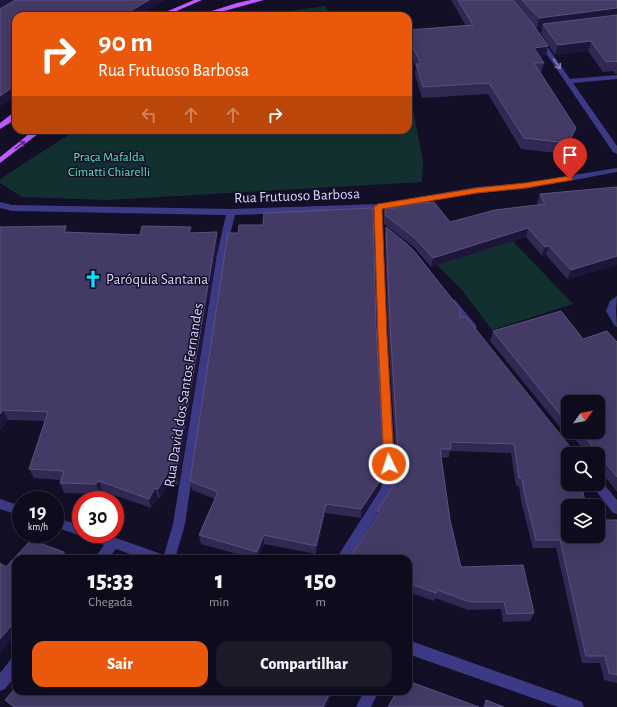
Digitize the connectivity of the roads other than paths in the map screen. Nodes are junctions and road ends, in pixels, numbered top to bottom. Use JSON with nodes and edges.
{"nodes":[{"id":1,"x":200,"y":0,"type":"edge"},
{"id":2,"x":260,"y":0,"type":"edge"},
{"id":3,"x":169,"y":12,"type":"edge"},
{"id":4,"x":213,"y":12,"type":"edge"},
{"id":5,"x":534,"y":32,"type":"edge"},
{"id":6,"x":617,"y":77,"type":"edge"},
{"id":7,"x":568,"y":81,"type":"junction"},
{"id":8,"x":12,"y":118,"type":"edge"},
{"id":9,"x":0,"y":127,"type":"edge"},
{"id":10,"x":35,"y":134,"type":"edge"},
{"id":11,"x":617,"y":152,"type":"edge"},
{"id":12,"x":0,"y":161,"type":"edge"},
{"id":13,"x":617,"y":170,"type":"edge"},
{"id":14,"x":0,"y":205,"type":"edge"},
{"id":15,"x":378,"y":207,"type":"junction"},
{"id":16,"x":231,"y":212,"type":"junction"},
{"id":17,"x":380,"y":227,"type":"junction"},
{"id":18,"x":392,"y":236,"type":"edge"},
{"id":19,"x":447,"y":296,"type":"edge"},
{"id":20,"x":617,"y":299,"type":"edge"},
{"id":21,"x":617,"y":323,"type":"edge"},
{"id":22,"x":476,"y":332,"type":"edge"},
{"id":23,"x":603,"y":491,"type":"edge"},
{"id":24,"x":0,"y":504,"type":"edge"},
{"id":25,"x":12,"y":508,"type":"edge"},
{"id":26,"x":617,"y":509,"type":"edge"},
{"id":27,"x":113,"y":543,"type":"edge"},
{"id":28,"x":117,"y":543,"type":"edge"},
{"id":29,"x":103,"y":555,"type":"edge"},
{"id":30,"x":149,"y":555,"type":"edge"},
{"id":31,"x":170,"y":555,"type":"edge"},
{"id":32,"x":345,"y":555,"type":"edge"},
{"id":33,"x":412,"y":648,"type":"edge"},
{"id":34,"x":12,"y":669,"type":"edge"},
{"id":35,"x":0,"y":684,"type":"edge"},
{"id":36,"x":370,"y":695,"type":"edge"},
{"id":37,"x":363,"y":707,"type":"edge"},
{"id":38,"x":576,"y":707,"type":"edge"}],
"edges":[{"from":1,"to":3,"type":"main road"},
{"from":2,"to":4,"type":"main road"},
{"from":5,"to":7,"type":"street","one_way":true},
{"from":6,"to":7,"type":"street"},
{"from":7,"to":11,"type":"street"},
{"from":8,"to":9,"type":"main road"},
{"from":12,"to":10,"type":"main road","one_way":true},
{"from":13,"to":15,"type":"street","name":"Rua Frutuoso Barbosa"},
{"from":14,"to":16,"type":"street","name":"Rua Frutuoso Barbosa"},
{"from":15,"to":16,"type":"street","name":"Rua Frutuoso Barbosa"},
{"from":15,"to":17,"type":"street"},
{"from":16,"to":31,"type":"street","name":"Rua David dos Santos Fernandes"},
{"from":17,"to":18,"type":"street"},
{"from":17,"to":32,"type":"street"},
{"from":19,"to":22,"type":"street"},
{"from":20,"to":21,"type":"street"},
{"from":23,"to":26,"type":"street"},
{"from":24,"to":25,"type":"street"},
{"from":27,"to":29,"type":"street"},
{"from":28,"to":30,"type":"street"},
{"from":33,"to":38,"type":"street"},
{"from":34,"to":35,"type":"street"},
{"from":36,"to":37,"type":"street"}]}
